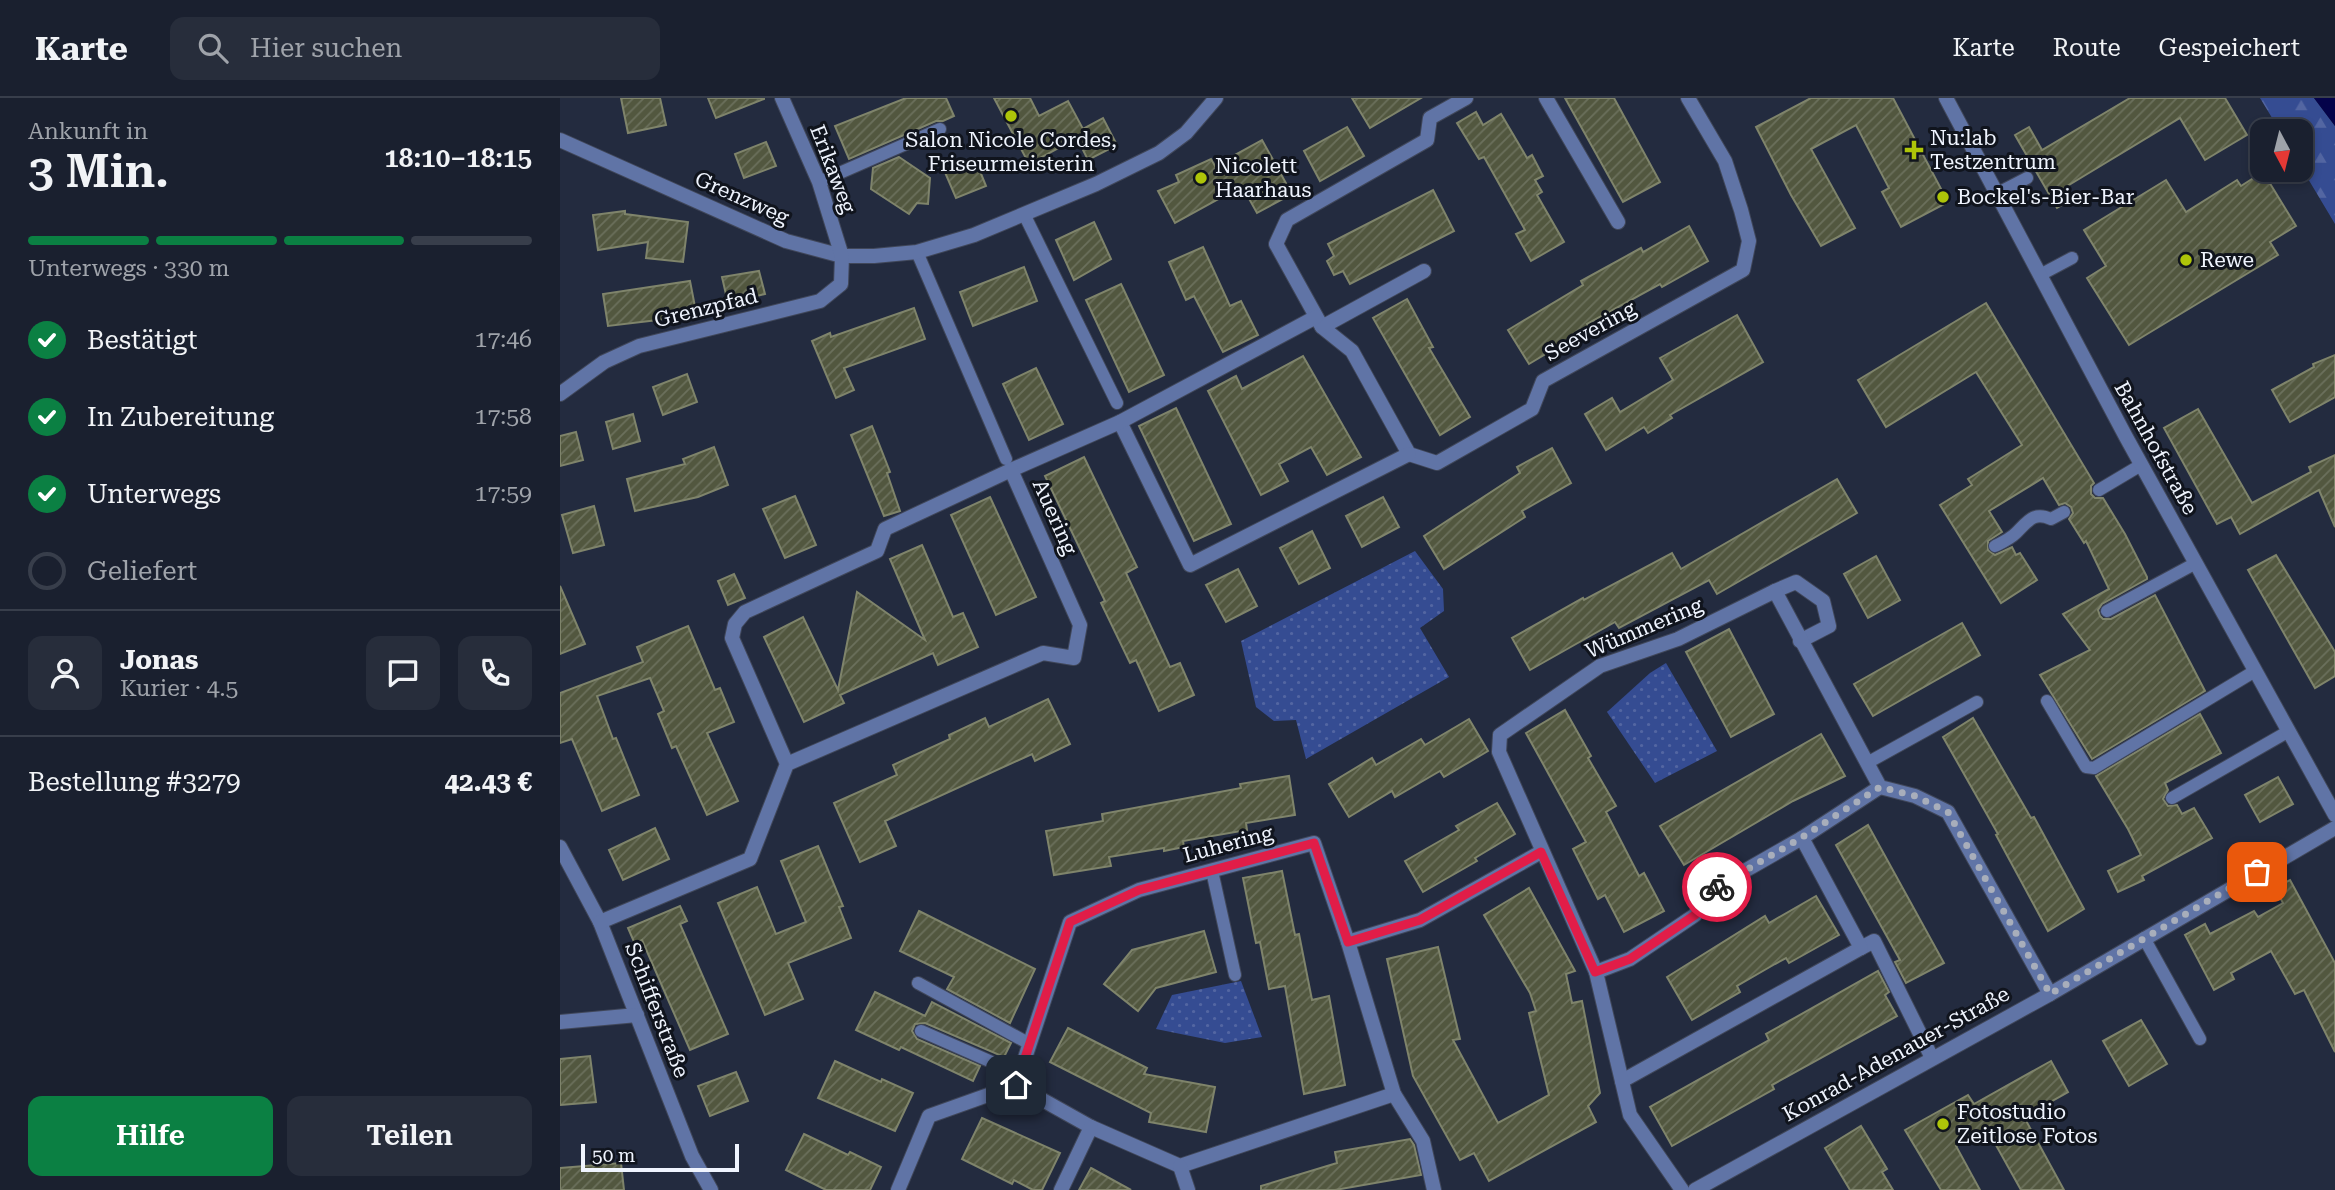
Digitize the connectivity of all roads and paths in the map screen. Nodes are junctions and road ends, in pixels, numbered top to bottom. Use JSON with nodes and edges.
{"nodes":[{"id":1,"x":782,"y":98,"type":"edge"},
{"id":2,"x":1466,"y":98,"type":"edge"},
{"id":3,"x":1546,"y":98,"type":"edge"},
{"id":4,"x":1688,"y":98,"type":"edge"},
{"id":5,"x":1946,"y":98,"type":"edge"},
{"id":6,"x":1208,"y":102,"type":"edge"},
{"id":7,"x":940,"y":129,"type":"dead end"},
{"id":8,"x":560,"y":140,"type":"edge"},
{"id":9,"x":2027,"y":178,"type":"dead end"},
{"id":10,"x":819,"y":182,"type":"junction"},
{"id":11,"x":1998,"y":193,"type":"junction"},
{"id":12,"x":1024,"y":214,"type":"junction"},
{"id":13,"x":1618,"y":222,"type":"dead end"},
{"id":14,"x":916,"y":252,"type":"junction"},
{"id":15,"x":842,"y":256,"type":"junction"},
{"id":16,"x":2072,"y":258,"type":"dead end"},
{"id":17,"x":1424,"y":271,"type":"dead end"},
{"id":18,"x":2040,"y":275,"type":"junction"},
{"id":19,"x":1319,"y":322,"type":"junction"},
{"id":20,"x":560,"y":394,"type":"edge"},
{"id":21,"x":1117,"y":403,"type":"dead end"},
{"id":22,"x":1120,"y":422,"type":"junction"},
{"id":23,"x":1409,"y":454,"type":"junction"},
{"id":24,"x":1009,"y":465,"type":"junction"},
{"id":25,"x":2141,"y":465,"type":"junction"},
{"id":26,"x":2099,"y":490,"type":"dead end"},
{"id":27,"x":2064,"y":512,"type":"dead end"},
{"id":28,"x":1995,"y":546,"type":"dead end"},
{"id":29,"x":2196,"y":563,"type":"junction"},
{"id":30,"x":1775,"y":591,"type":"junction"},
{"id":31,"x":2106,"y":611,"type":"dead end"},
{"id":32,"x":1800,"y":641,"type":"junction"},
{"id":33,"x":2255,"y":671,"type":"junction"},
{"id":34,"x":2047,"y":701,"type":"dead end"},
{"id":35,"x":1977,"y":702,"type":"dead end"},
{"id":36,"x":2289,"y":731,"type":"junction"},
{"id":37,"x":1867,"y":763,"type":"junction"},
{"id":38,"x":787,"y":764,"type":"junction"},
{"id":39,"x":1880,"y":787,"type":"junction"},
{"id":40,"x":2172,"y":798,"type":"dead end"},
{"id":41,"x":2335,"y":815,"type":"edge"},
{"id":42,"x":2335,"y":828,"type":"edge"},
{"id":43,"x":1801,"y":838,"type":"junction"},
{"id":44,"x":560,"y":847,"type":"edge"},
{"id":45,"x":1541,"y":852,"type":"junction"},
{"id":46,"x":1212,"y":871,"type":"junction"},
{"id":47,"x":600,"y":922,"type":"junction"},
{"id":48,"x":2144,"y":938,"type":"junction"},
{"id":49,"x":1348,"y":942,"type":"junction"},
{"id":50,"x":1861,"y":948,"type":"junction"},
{"id":51,"x":1595,"y":972,"type":"junction"},
{"id":52,"x":1235,"y":975,"type":"dead end"},
{"id":53,"x":918,"y":983,"type":"dead end"},
{"id":54,"x":2050,"y":994,"type":"junction"},
{"id":55,"x":637,"y":1015,"type":"junction"},
{"id":56,"x":560,"y":1022,"type":"edge"},
{"id":57,"x":921,"y":1031,"type":"dead end"},
{"id":58,"x":2200,"y":1039,"type":"dead end"},
{"id":59,"x":1028,"y":1043,"type":"junction"},
{"id":60,"x":1932,"y":1058,"type":"junction"},
{"id":61,"x":1017,"y":1080,"type":"junction"},
{"id":62,"x":1622,"y":1081,"type":"junction"},
{"id":63,"x":1394,"y":1094,"type":"junction"},
{"id":64,"x":1091,"y":1126,"type":"junction"},
{"id":65,"x":1180,"y":1166,"type":"junction"},
{"id":66,"x":711,"y":1190,"type":"edge"},
{"id":67,"x":898,"y":1190,"type":"edge"},
{"id":68,"x":1061,"y":1190,"type":"edge"},
{"id":69,"x":1188,"y":1190,"type":"edge"},
{"id":70,"x":1434,"y":1190,"type":"edge"},
{"id":71,"x":1682,"y":1190,"type":"edge"},
{"id":72,"x":1695,"y":1190,"type":"edge"}],
"edges":[{"from":1,"to":10,"type":"street","name":"Erikaweg"},
{"from":2,"to":19,"type":"street"},
{"from":3,"to":13,"type":"street"},
{"from":4,"to":23,"type":"street","name":"Seevering"},
{"from":5,"to":11,"type":"street","name":"Bahnhofstraße"},
{"from":6,"to":12,"type":"street","name":"Grenzweg"},
{"from":7,"to":10,"type":"lane"},
{"from":8,"to":15,"type":"street","name":"Grenzweg"},
{"from":9,"to":11,"type":"lane"},
{"from":10,"to":15,"type":"street","name":"Erikaweg"},
{"from":11,"to":18,"type":"street","name":"Bahnhofstraße"},
{"from":12,"to":14,"type":"street","name":"Grenzweg"},
{"from":12,"to":21,"type":"lane"},
{"from":14,"to":15,"type":"street","name":"Grenzweg"},
{"from":14,"to":24,"type":"lane"},
{"from":15,"to":20,"type":"street","name":"Grenzpfad"},
{"from":16,"to":18,"type":"lane"},
{"from":17,"to":19,"type":"street"},
{"from":18,"to":25,"type":"street","name":"Bahnhofstraße"},
{"from":19,"to":22,"type":"street"},
{"from":19,"to":23,"type":"street"},
{"from":22,"to":23,"type":"street"},
{"from":22,"to":24,"type":"street"},
{"from":24,"to":38,"type":"street","name":"Auering"},
{"from":24,"to":38,"type":"street","name":"Auering"},
{"from":25,"to":26,"type":"lane"},
{"from":25,"to":29,"type":"street","name":"Bahnhofstraße"},
{"from":27,"to":28,"type":"lane"},
{"from":29,"to":31,"type":"lane"},
{"from":29,"to":33,"type":"street","name":"Bahnhofstraße"},
{"from":30,"to":32,"type":"street"},
{"from":30,"to":32,"type":"street","name":"Wümmering"},
{"from":30,"to":45,"type":"street","name":"Wümmering"},
{"from":32,"to":37,"type":"street"},
{"from":33,"to":34,"type":"lane"},
{"from":33,"to":36,"type":"street","name":"Bahnhofstraße"},
{"from":35,"to":37,"type":"lane"},
{"from":36,"to":40,"type":"lane"},
{"from":36,"to":41,"type":"street","name":"Bahnhofstraße"},
{"from":37,"to":39,"type":"street"},
{"from":38,"to":47,"type":"street"},
{"from":39,"to":43,"type":"street"},
{"from":39,"to":54,"type":"street"},
{"from":42,"to":48,"type":"street","name":"Konrad-Adenauer-Straße"},
{"from":43,"to":50,"type":"street"},
{"from":43,"to":51,"type":"street"},
{"from":44,"to":47,"type":"street","name":"Schifferstraße"},
{"from":45,"to":49,"type":"street"},
{"from":45,"to":51,"type":"street","name":"Wümmering"},
{"from":46,"to":49,"type":"street","name":"Luhering"},
{"from":46,"to":52,"type":"lane"},
{"from":46,"to":59,"type":"street","name":"Luhering"},
{"from":47,"to":55,"type":"street","name":"Schifferstraße"},
{"from":48,"to":54,"type":"street","name":"Konrad-Adenauer-Straße"},
{"from":48,"to":58,"type":"lane"},
{"from":49,"to":63,"type":"street","name":"Luhering"},
{"from":50,"to":60,"type":"street"},
{"from":50,"to":62,"type":"street"},
{"from":51,"to":62,"type":"street","name":"Wümmering"},
{"from":53,"to":59,"type":"lane"},
{"from":54,"to":60,"type":"street","name":"Konrad-Adenauer-Straße"},
{"from":55,"to":56,"type":"street"},
{"from":55,"to":66,"type":"street","name":"Schifferstraße"},
{"from":57,"to":61,"type":"lane"},
{"from":59,"to":61,"type":"street","name":"Luhering"},
{"from":60,"to":72,"type":"street","name":"Konrad-Adenauer-Straße"},
{"from":61,"to":64,"type":"street"},
{"from":61,"to":67,"type":"street"},
{"from":62,"to":71,"type":"street","name":"Wümmering"},
{"from":63,"to":65,"type":"street"},
{"from":63,"to":70,"type":"street","name":"Luhering"},
{"from":64,"to":65,"type":"street"},
{"from":64,"to":68,"type":"street"},
{"from":65,"to":69,"type":"street"}]}
